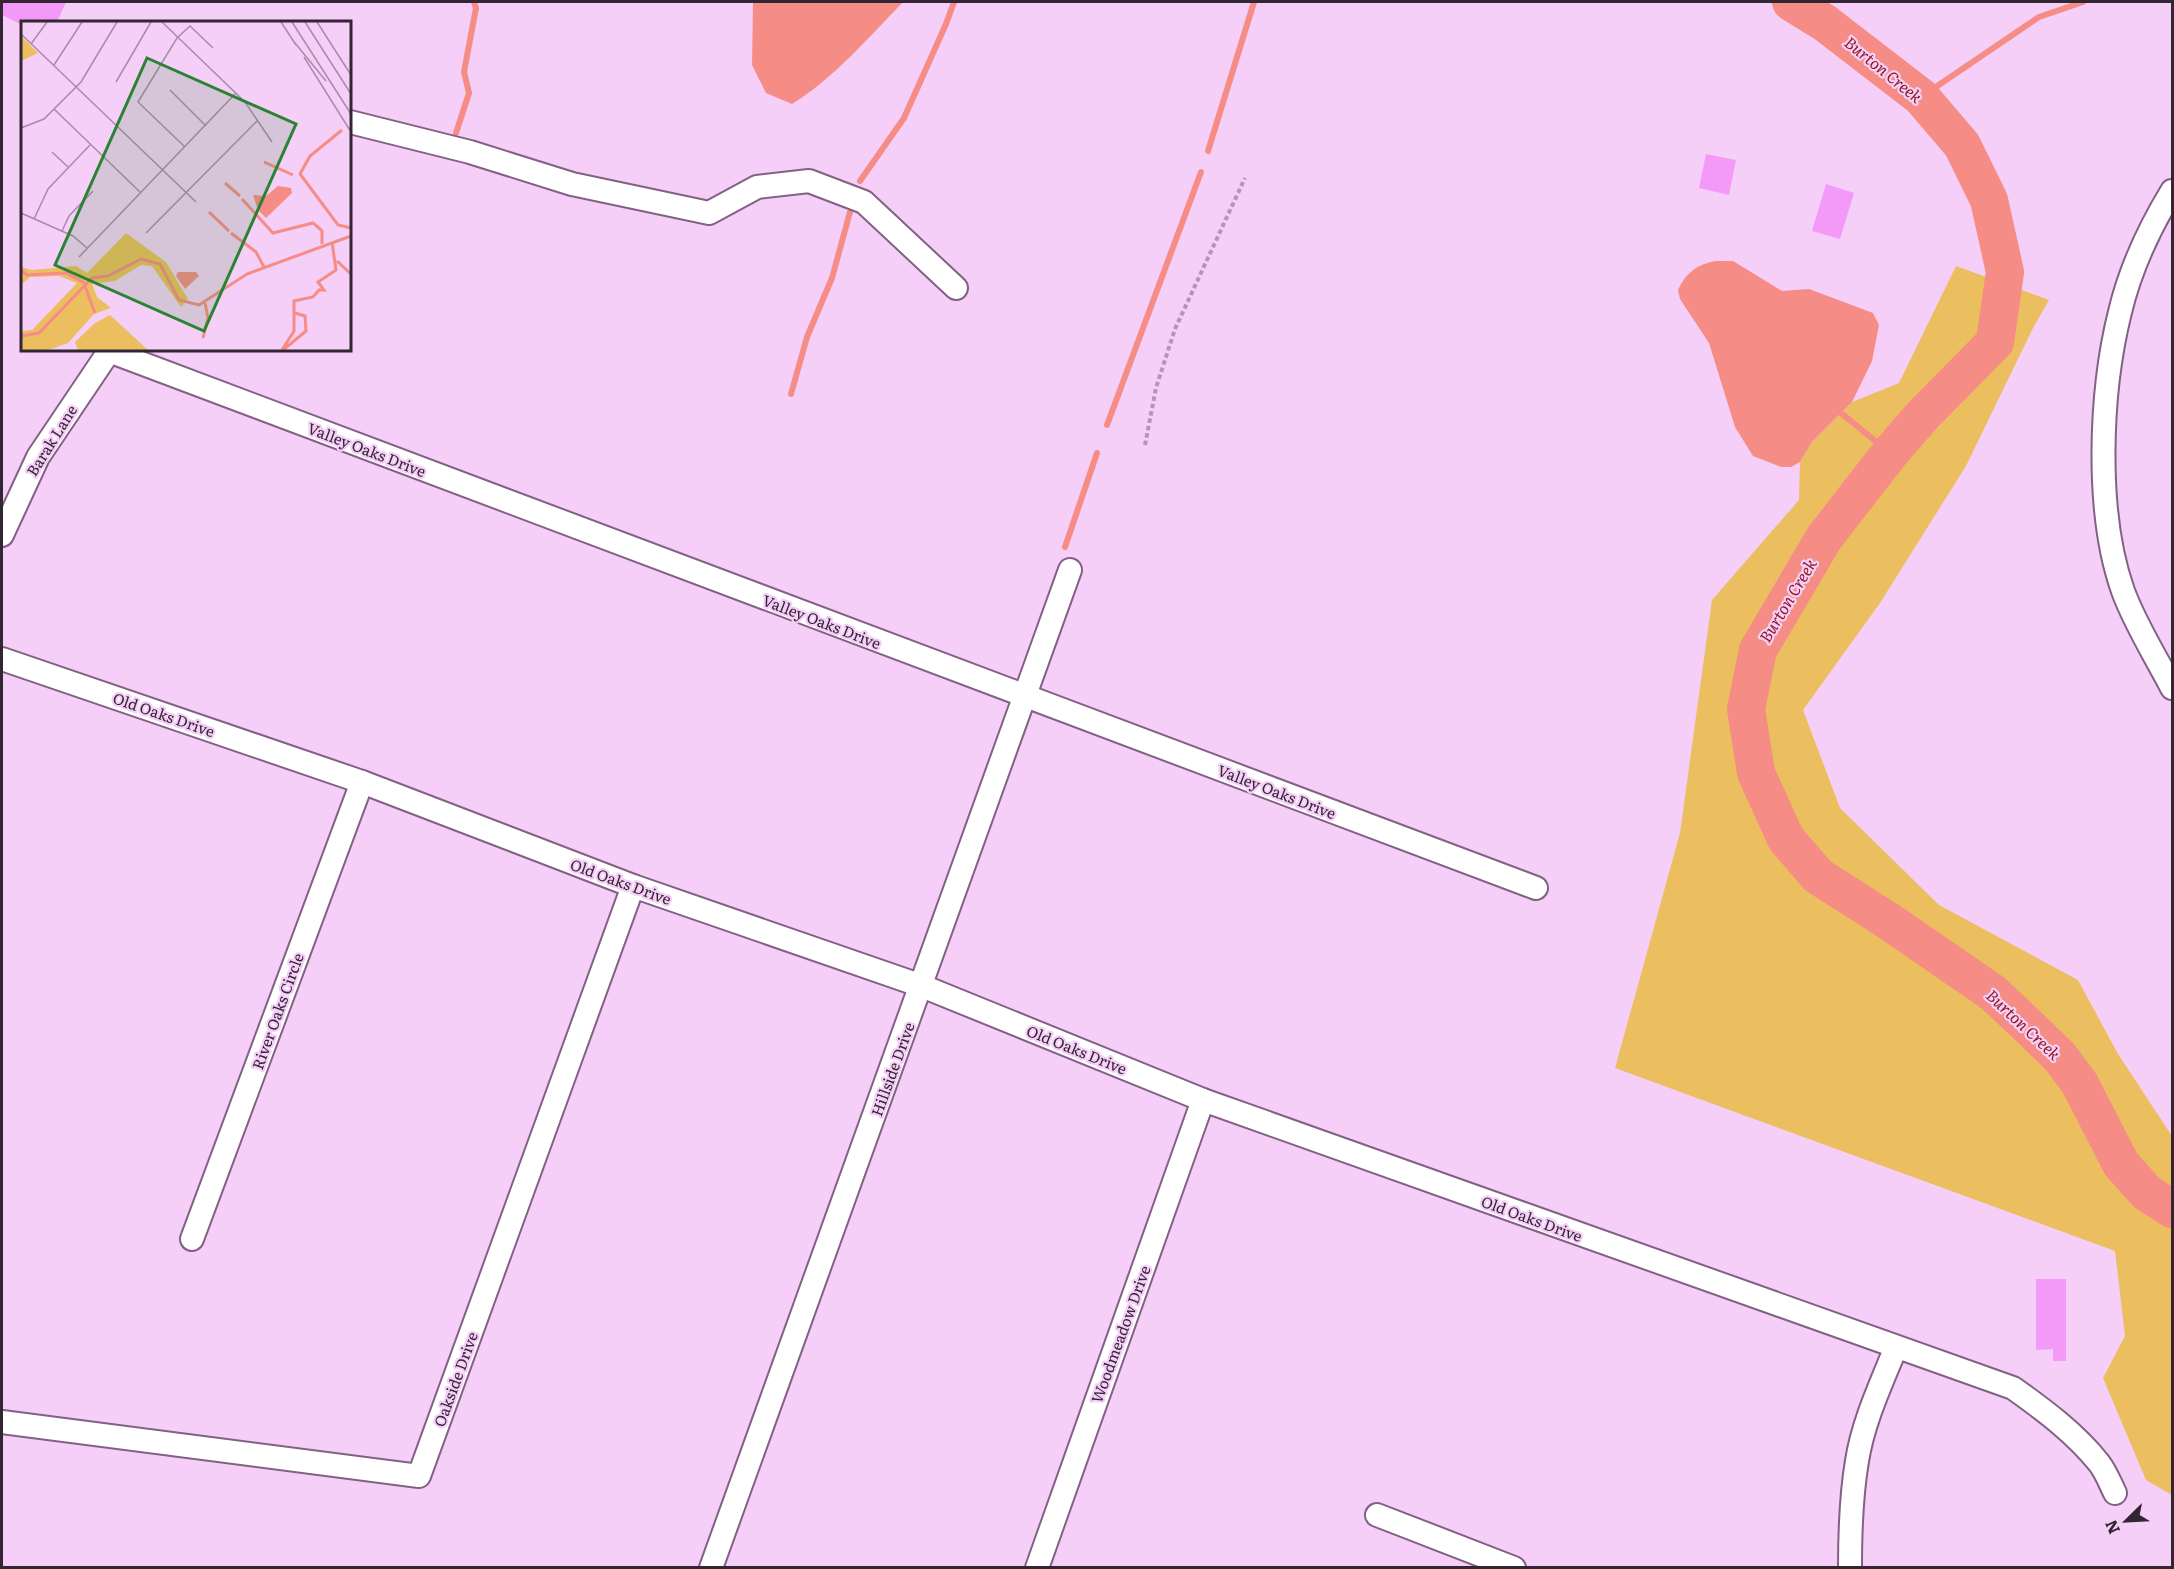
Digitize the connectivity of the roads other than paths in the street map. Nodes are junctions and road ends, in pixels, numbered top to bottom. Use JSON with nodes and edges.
{"nodes":[{"id":1,"x":351,"y":122,"type":"edge"},
{"id":2,"x":2172,"y":191,"type":"edge"},
{"id":3,"x":956,"y":288,"type":"dead end"},
{"id":4,"x":108,"y":351,"type":"edge"},
{"id":5,"x":112,"y":351,"type":"edge"},
{"id":6,"x":2,"y":535,"type":"edge"},
{"id":7,"x":1070,"y":570,"type":"dead end"},
{"id":8,"x":2,"y":659,"type":"edge"},
{"id":9,"x":2172,"y":688,"type":"edge"},
{"id":10,"x":1025,"y":697,"type":"junction"},
{"id":11,"x":362,"y":782,"type":"junction"},
{"id":12,"x":633,"y":886,"type":"junction"},
{"id":13,"x":1536,"y":888,"type":"dead end"},
{"id":14,"x":922,"y":986,"type":"junction"},
{"id":15,"x":1203,"y":1100,"type":"junction"},
{"id":16,"x":192,"y":1239,"type":"dead end"},
{"id":17,"x":1896,"y":1347,"type":"junction"},
{"id":18,"x":2,"y":1422,"type":"edge"},
{"id":19,"x":2115,"y":1493,"type":"dead end"},
{"id":20,"x":1377,"y":1515,"type":"dead end"},
{"id":21,"x":711,"y":1568,"type":"edge"},
{"id":22,"x":1037,"y":1568,"type":"edge"},
{"id":23,"x":1514,"y":1568,"type":"edge"},
{"id":24,"x":1850,"y":1568,"type":"edge"}],
"edges":[{"from":1,"to":3,"type":"street"},
{"from":2,"to":9,"type":"street"},
{"from":4,"to":6,"type":"street","name":"Barak Lane"},
{"from":5,"to":10,"type":"street","name":"Valley Oaks Drive"},
{"from":7,"to":10,"type":"street","name":"Hillside Drive"},
{"from":8,"to":11,"type":"street","name":"Old Oaks Drive"},
{"from":10,"to":13,"type":"street","name":"Valley Oaks Drive"},
{"from":10,"to":14,"type":"street","name":"Hillside Drive"},
{"from":11,"to":12,"type":"street","name":"Old Oaks Drive"},
{"from":11,"to":16,"type":"street","name":"River Oaks Circle"},
{"from":12,"to":14,"type":"street","name":"Old Oaks Drive"},
{"from":12,"to":18,"type":"street","name":"Oakside Drive"},
{"from":14,"to":15,"type":"street","name":"Old Oaks Drive"},
{"from":14,"to":21,"type":"street","name":"Hillside Drive"},
{"from":15,"to":17,"type":"street","name":"Old Oaks Drive"},
{"from":15,"to":22,"type":"street","name":"Woodmeadow Drive"},
{"from":17,"to":19,"type":"street","name":"Old Oaks Drive"},
{"from":17,"to":24,"type":"street"},
{"from":20,"to":23,"type":"street"}]}
